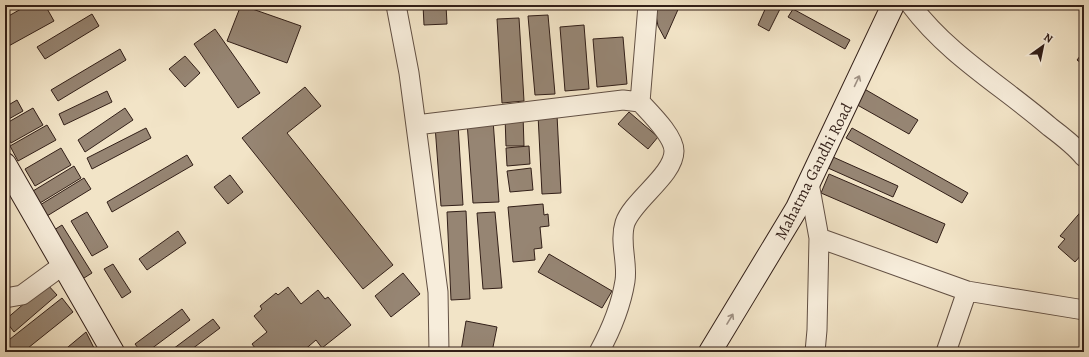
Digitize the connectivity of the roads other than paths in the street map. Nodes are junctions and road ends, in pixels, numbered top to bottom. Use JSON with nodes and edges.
{"nodes":[{"id":1,"x":396,"y":5,"type":"edge"},
{"id":2,"x":648,"y":5,"type":"edge"},
{"id":3,"x":893,"y":5,"type":"edge"},
{"id":4,"x":911,"y":5,"type":"edge"},
{"id":5,"x":640,"y":102,"type":"junction"},
{"id":6,"x":416,"y":125,"type":"junction"},
{"id":7,"x":1084,"y":157,"type":"edge"},
{"id":8,"x":5,"y":164,"type":"edge"},
{"id":9,"x":809,"y":183,"type":"junction"},
{"id":10,"x":819,"y":238,"type":"junction"},
{"id":11,"x":63,"y":265,"type":"junction"},
{"id":12,"x":967,"y":291,"type":"junction"},
{"id":13,"x":5,"y":298,"type":"edge"},
{"id":14,"x":1084,"y":310,"type":"edge"},
{"id":15,"x":113,"y":352,"type":"edge"},
{"id":16,"x":439,"y":352,"type":"edge"},
{"id":17,"x":599,"y":352,"type":"edge"},
{"id":18,"x":710,"y":352,"type":"edge"},
{"id":19,"x":815,"y":352,"type":"edge"},
{"id":20,"x":946,"y":352,"type":"edge"}],
"edges":[{"from":1,"to":6,"type":"street"},
{"from":2,"to":5,"type":"street"},
{"from":9,"to":3,"type":"street","name":"Mahatma Gandhi Road","one_way":true},
{"from":4,"to":7,"type":"street"},
{"from":5,"to":6,"type":"street"},
{"from":5,"to":17,"type":"street"},
{"from":6,"to":16,"type":"street"},
{"from":8,"to":11,"type":"street"},
{"from":9,"to":10,"type":"street"},
{"from":18,"to":9,"type":"street","name":"Mahatma Gandhi Road","one_way":true},
{"from":10,"to":12,"type":"street"},
{"from":10,"to":19,"type":"street"},
{"from":11,"to":13,"type":"street"},
{"from":11,"to":15,"type":"street"},
{"from":12,"to":14,"type":"street"},
{"from":12,"to":20,"type":"street"}]}
